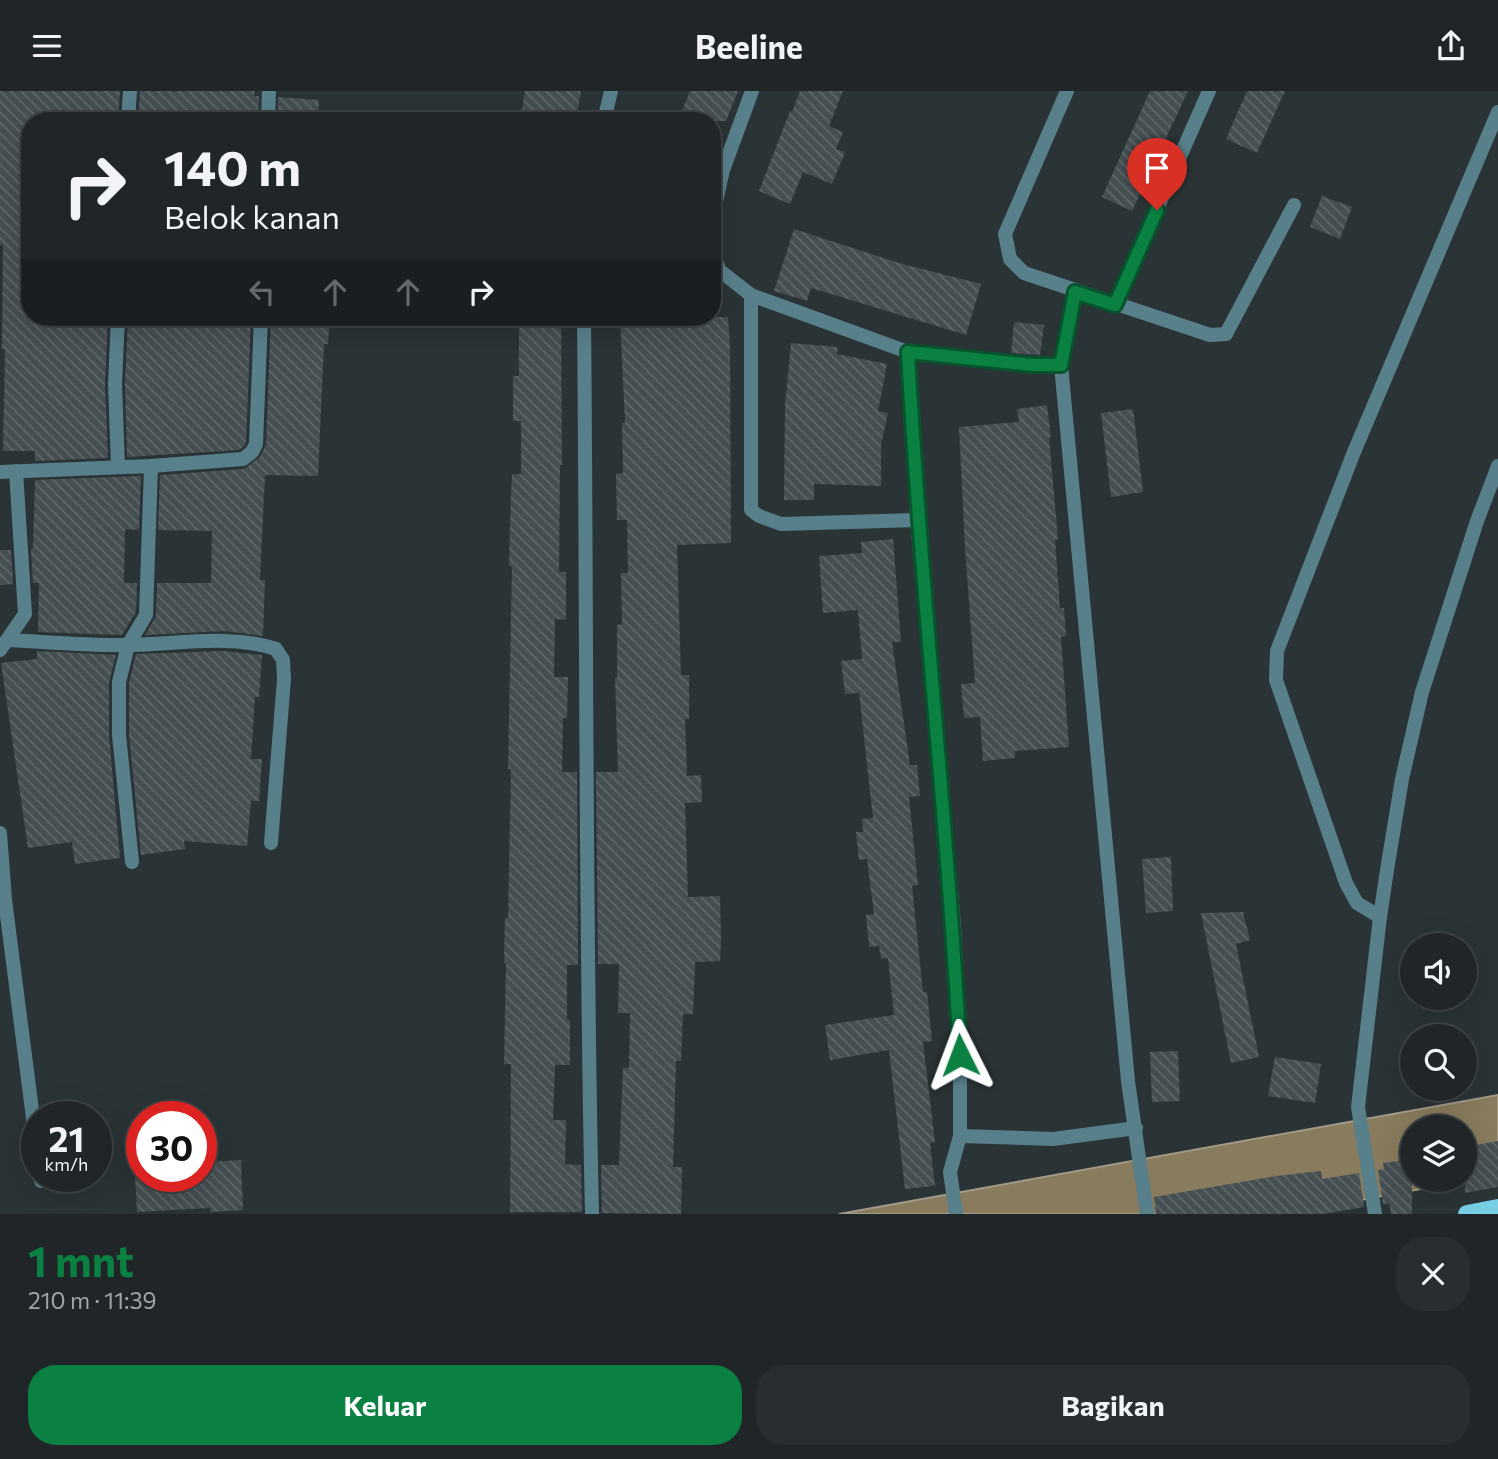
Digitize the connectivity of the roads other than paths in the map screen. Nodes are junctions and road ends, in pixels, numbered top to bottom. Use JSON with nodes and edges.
{"nodes":[{"id":1,"x":130,"y":91,"type":"edge"},
{"id":2,"x":269,"y":91,"type":"edge"},
{"id":3,"x":611,"y":91,"type":"edge"},
{"id":4,"x":752,"y":91,"type":"edge"},
{"id":5,"x":1067,"y":91,"type":"edge"},
{"id":6,"x":1209,"y":91,"type":"edge"},
{"id":7,"x":129,"y":112,"type":"edge"},
{"id":8,"x":268,"y":112,"type":"edge"},
{"id":9,"x":606,"y":112,"type":"edge"},
{"id":10,"x":1498,"y":112,"type":"edge"},
{"id":11,"x":721,"y":179,"type":"edge"},
{"id":12,"x":1294,"y":205,"type":"dead end"},
{"id":13,"x":721,"y":272,"type":"edge"},
{"id":14,"x":1075,"y":292,"type":"junction"},
{"id":15,"x":751,"y":295,"type":"junction"},
{"id":16,"x":1115,"y":305,"type":"junction"},
{"id":17,"x":118,"y":326,"type":"edge"},
{"id":18,"x":261,"y":326,"type":"edge"},
{"id":19,"x":584,"y":326,"type":"edge"},
{"id":20,"x":908,"y":352,"type":"junction"},
{"id":21,"x":1061,"y":365,"type":"junction"},
{"id":22,"x":150,"y":466,"type":"junction"},
{"id":23,"x":1498,"y":466,"type":"edge"},
{"id":24,"x":118,"y":467,"type":"junction"},
{"id":25,"x":16,"y":471,"type":"junction"},
{"id":26,"x":0,"y":472,"type":"edge"},
{"id":27,"x":917,"y":520,"type":"junction"},
{"id":28,"x":4,"y":645,"type":"edge"},
{"id":29,"x":128,"y":645,"type":"junction"},
{"id":30,"x":0,"y":833,"type":"edge"},
{"id":31,"x":271,"y":843,"type":"dead end"},
{"id":32,"x":132,"y":862,"type":"dead end"},
{"id":33,"x":1380,"y":917,"type":"junction"},
{"id":34,"x":31,"y":1101,"type":"edge"},
{"id":35,"x":960,"y":1136,"type":"junction"},
{"id":36,"x":1137,"y":1136,"type":"junction"},
{"id":37,"x":1492,"y":1211,"type":"edge"},
{"id":38,"x":1375,"y":1212,"type":"edge"},
{"id":39,"x":592,"y":1214,"type":"edge"},
{"id":40,"x":956,"y":1214,"type":"edge"},
{"id":41,"x":1147,"y":1214,"type":"edge"},
{"id":42,"x":1466,"y":1214,"type":"edge"}],
"edges":[{"from":1,"to":7,"type":"street"},
{"from":2,"to":8,"type":"street"},
{"from":3,"to":9,"type":"street"},
{"from":4,"to":11,"type":"street"},
{"from":5,"to":14,"type":"street"},
{"from":6,"to":16,"type":"street"},
{"from":10,"to":33,"type":"street"},
{"from":12,"to":16,"type":"street"},
{"from":13,"to":15,"type":"street"},
{"from":14,"to":16,"type":"street"},
{"from":14,"to":21,"type":"street"},
{"from":15,"to":20,"type":"street"},
{"from":15,"to":27,"type":"street"},
{"from":17,"to":24,"type":"street"},
{"from":18,"to":22,"type":"street"},
{"from":19,"to":39,"type":"street"},
{"from":20,"to":21,"type":"street"},
{"from":20,"to":27,"type":"street"},
{"from":21,"to":36,"type":"street"},
{"from":22,"to":24,"type":"street"},
{"from":22,"to":29,"type":"street"},
{"from":23,"to":33,"type":"street"},
{"from":24,"to":25,"type":"street"},
{"from":25,"to":26,"type":"street"},
{"from":25,"to":28,"type":"street"},
{"from":27,"to":35,"type":"street"},
{"from":28,"to":29,"type":"street"},
{"from":29,"to":31,"type":"street"},
{"from":29,"to":32,"type":"street"},
{"from":30,"to":34,"type":"street"},
{"from":33,"to":38,"type":"street"},
{"from":35,"to":36,"type":"street"},
{"from":35,"to":40,"type":"street"},
{"from":36,"to":41,"type":"street"},
{"from":37,"to":42,"type":"main road"}]}
